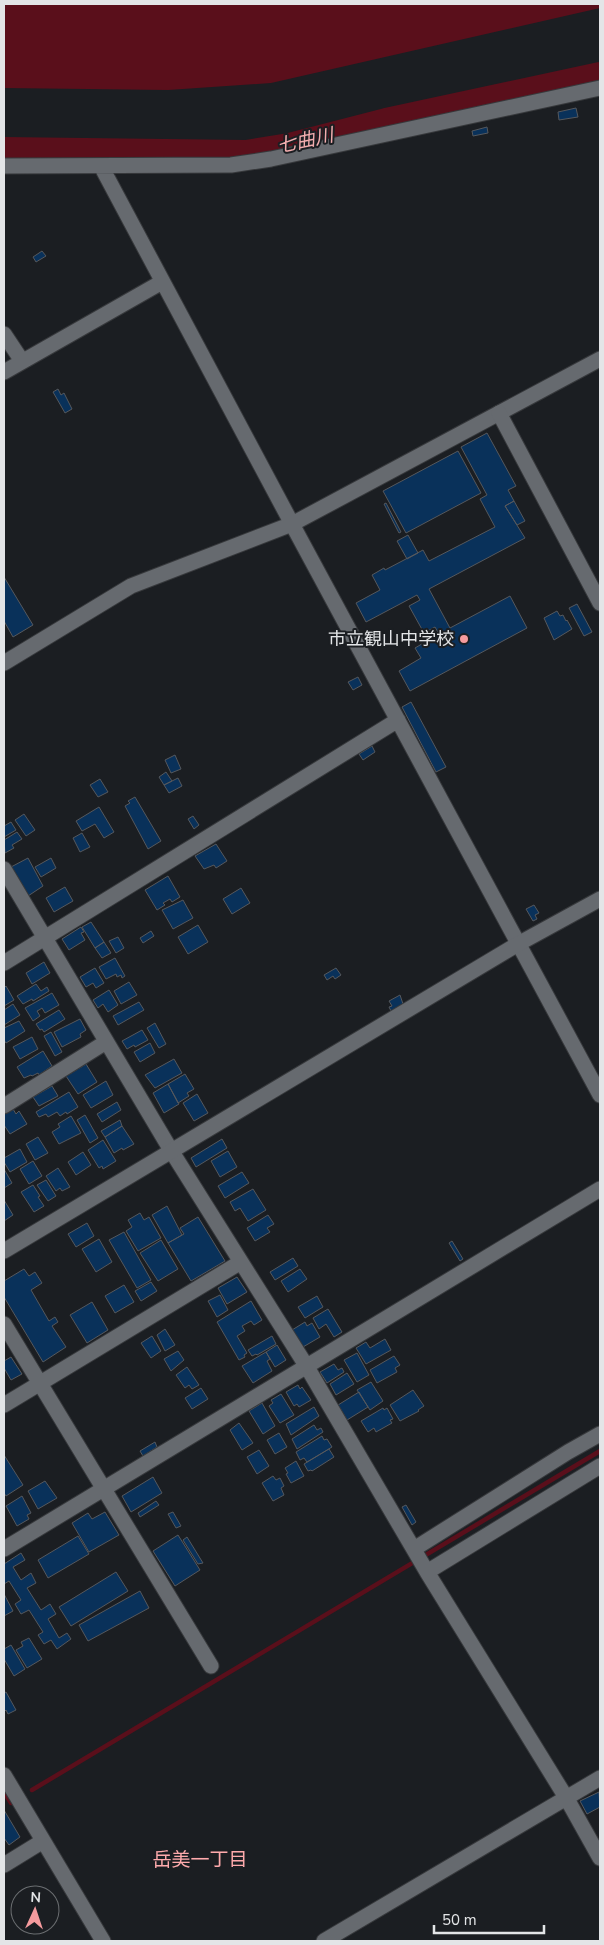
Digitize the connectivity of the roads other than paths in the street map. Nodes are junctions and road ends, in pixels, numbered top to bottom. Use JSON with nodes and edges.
{"nodes":[{"id":1,"x":599,"y":92,"type":"edge"},
{"id":2,"x":4,"y":166,"type":"edge"},
{"id":3,"x":102,"y":166,"type":"junction"},
{"id":4,"x":162,"y":282,"type":"junction"},
{"id":5,"x":4,"y":334,"type":"edge"},
{"id":6,"x":600,"y":359,"type":"edge"},
{"id":7,"x":22,"y":361,"type":"junction"},
{"id":8,"x":4,"y":372,"type":"edge"},
{"id":9,"x":499,"y":413,"type":"junction"},
{"id":10,"x":292,"y":524,"type":"junction"},
{"id":11,"x":600,"y":603,"type":"edge"},
{"id":12,"x":4,"y":663,"type":"edge"},
{"id":13,"x":398,"y":720,"type":"junction"},
{"id":14,"x":4,"y":869,"type":"edge"},
{"id":15,"x":600,"y":899,"type":"edge"},
{"id":16,"x":45,"y":938,"type":"junction"},
{"id":17,"x":518,"y":944,"type":"junction"},
{"id":18,"x":4,"y":963,"type":"edge"},
{"id":19,"x":106,"y":1042,"type":"junction"},
{"id":20,"x":600,"y":1095,"type":"edge"},
{"id":21,"x":4,"y":1106,"type":"edge"},
{"id":22,"x":172,"y":1152,"type":"junction"},
{"id":23,"x":600,"y":1189,"type":"edge"},
{"id":24,"x":4,"y":1251,"type":"edge"},
{"id":25,"x":241,"y":1262,"type":"junction"},
{"id":26,"x":4,"y":1324,"type":"edge"},
{"id":27,"x":307,"y":1367,"type":"junction"},
{"id":28,"x":41,"y":1383,"type":"junction"},
{"id":29,"x":4,"y":1405,"type":"edge"},
{"id":30,"x":600,"y":1434,"type":"edge"},
{"id":31,"x":600,"y":1466,"type":"edge"},
{"id":32,"x":104,"y":1488,"type":"junction"},
{"id":33,"x":4,"y":1549,"type":"edge"},
{"id":34,"x":414,"y":1549,"type":"junction"},
{"id":35,"x":427,"y":1572,"type":"junction"},
{"id":36,"x":211,"y":1666,"type":"dead end"},
{"id":37,"x":4,"y":1775,"type":"edge"},
{"id":38,"x":600,"y":1778,"type":"edge"},
{"id":39,"x":566,"y":1798,"type":"junction"},
{"id":40,"x":44,"y":1842,"type":"junction"},
{"id":41,"x":600,"y":1858,"type":"edge"},
{"id":42,"x":4,"y":1866,"type":"edge"},
{"id":43,"x":98,"y":1940,"type":"edge"},
{"id":44,"x":324,"y":1941,"type":"edge"}],
"edges":[{"from":1,"to":3,"type":"street"},
{"from":2,"to":3,"type":"street"},
{"from":3,"to":4,"type":"street"},
{"from":4,"to":7,"type":"street"},
{"from":4,"to":10,"type":"street"},
{"from":5,"to":7,"type":"street"},
{"from":6,"to":9,"type":"street"},
{"from":7,"to":8,"type":"street"},
{"from":9,"to":10,"type":"street"},
{"from":9,"to":11,"type":"street"},
{"from":10,"to":12,"type":"street"},
{"from":10,"to":13,"type":"street"},
{"from":13,"to":16,"type":"street"},
{"from":13,"to":17,"type":"street"},
{"from":14,"to":16,"type":"street"},
{"from":15,"to":17,"type":"street"},
{"from":16,"to":18,"type":"street"},
{"from":16,"to":19,"type":"street"},
{"from":17,"to":20,"type":"street"},
{"from":17,"to":22,"type":"street"},
{"from":19,"to":21,"type":"street"},
{"from":19,"to":22,"type":"street"},
{"from":22,"to":24,"type":"street"},
{"from":22,"to":25,"type":"street"},
{"from":23,"to":27,"type":"street"},
{"from":25,"to":27,"type":"street"},
{"from":25,"to":28,"type":"street"},
{"from":26,"to":28,"type":"street"},
{"from":27,"to":32,"type":"street"},
{"from":27,"to":34,"type":"street"},
{"from":28,"to":29,"type":"street"},
{"from":28,"to":32,"type":"street"},
{"from":30,"to":34,"type":"street"},
{"from":31,"to":35,"type":"street"},
{"from":32,"to":33,"type":"street"},
{"from":32,"to":36,"type":"street"},
{"from":34,"to":35,"type":"street"},
{"from":35,"to":39,"type":"street"},
{"from":37,"to":40,"type":"street"},
{"from":38,"to":39,"type":"street"},
{"from":39,"to":41,"type":"street"},
{"from":39,"to":44,"type":"street"},
{"from":40,"to":42,"type":"street"},
{"from":40,"to":43,"type":"street"}]}
